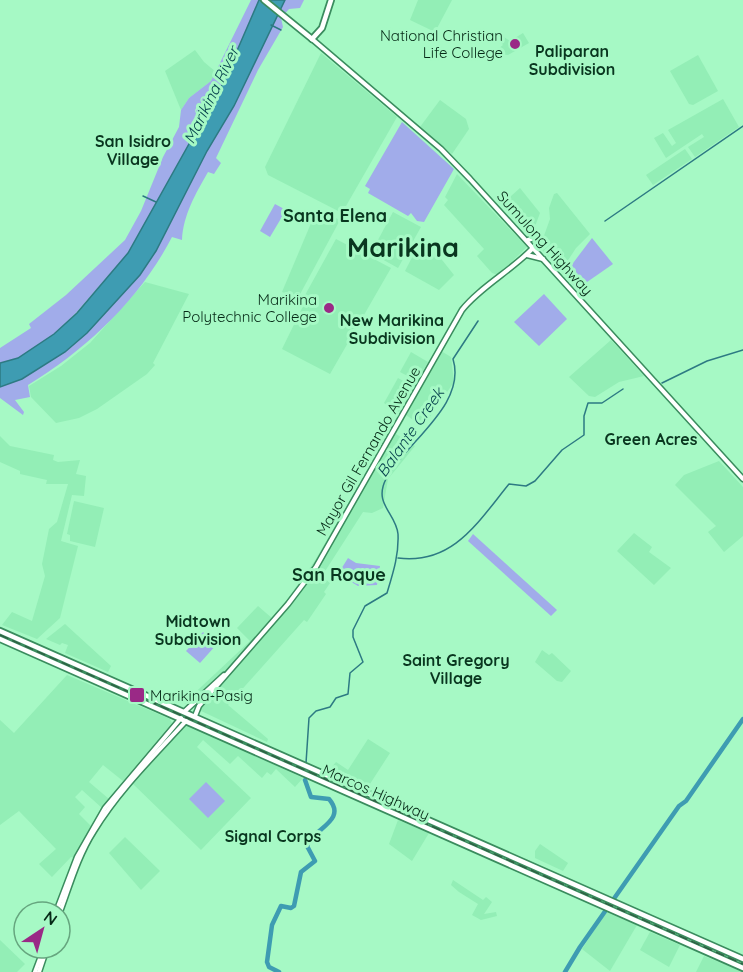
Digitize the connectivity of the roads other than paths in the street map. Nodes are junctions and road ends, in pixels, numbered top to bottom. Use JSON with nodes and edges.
{"nodes":[{"id":1,"x":264,"y":0,"type":"edge"},
{"id":2,"x":268,"y":0,"type":"edge"},
{"id":3,"x":331,"y":0,"type":"edge"},
{"id":4,"x":309,"y":37,"type":"junction"},
{"id":5,"x":537,"y":237,"type":"dead end"},
{"id":6,"x":527,"y":240,"type":"junction"},
{"id":7,"x":533,"y":247,"type":"junction"},
{"id":8,"x":526,"y":255,"type":"junction"},
{"id":9,"x":546,"y":262,"type":"junction"},
{"id":10,"x":743,"y":479,"type":"edge"},
{"id":11,"x":0,"y":631,"type":"edge"},
{"id":12,"x":0,"y":639,"type":"edge"},
{"id":13,"x":227,"y":672,"type":"junction"},
{"id":14,"x":184,"y":712,"type":"junction"},
{"id":15,"x":195,"y":716,"type":"junction"},
{"id":16,"x":183,"y":720,"type":"junction"},
{"id":17,"x":270,"y":750,"type":"junction"},
{"id":18,"x":264,"y":755,"type":"junction"},
{"id":19,"x":305,"y":765,"type":"junction"},
{"id":20,"x":303,"y":773,"type":"junction"},
{"id":21,"x":427,"y":818,"type":"junction"},
{"id":22,"x":423,"y":826,"type":"junction"},
{"id":23,"x":63,"y":900,"type":"edge"},
{"id":24,"x":696,"y":939,"type":"junction"},
{"id":25,"x":692,"y":945,"type":"junction"},
{"id":26,"x":710,"y":945,"type":"junction"},
{"id":27,"x":706,"y":951,"type":"junction"},
{"id":28,"x":743,"y":959,"type":"edge"},
{"id":29,"x":743,"y":968,"type":"edge"}],
"edges":[{"from":1,"to":4,"type":"main road"},
{"from":2,"to":4,"type":"main road"},
{"from":3,"to":4,"type":"main road"},
{"from":4,"to":6,"type":"main road","name":"Sumulong Highway"},
{"from":5,"to":6,"type":"main road"},
{"from":6,"to":7,"type":"main road","name":"Sumulong Highway"},
{"from":7,"to":8,"type":"main road","name":"Mayor Gil Fernando Avenue"},
{"from":7,"to":9,"type":"main road","name":"Sumulong Highway"},
{"from":8,"to":9,"type":"main road"},
{"from":8,"to":13,"type":"main road","name":"Mayor Gil Fernando Avenue"},
{"from":9,"to":10,"type":"main road","name":"Sumulong Highway"},
{"from":11,"to":14,"type":"main road","name":"Marcos Highway"},
{"from":12,"to":16,"type":"main road","name":"Marcos Highway"},
{"from":13,"to":14,"type":"main road","name":"Mayor Gil Fernando Avenue"},
{"from":13,"to":15,"type":"main road","name":"Mayor Gil Fernando Avenue"},
{"from":14,"to":15,"type":"main road","name":"Marcos Highway"},
{"from":15,"to":17,"type":"main road","name":"Marcos Highway"},
{"from":16,"to":18,"type":"main road","name":"Marcos Highway"},
{"from":16,"to":23,"type":"main road"},
{"from":17,"to":18,"type":"main road"},
{"from":17,"to":19,"type":"main road","name":"Marcos Highway"},
{"from":18,"to":20,"type":"main road","name":"Marcos Highway"},
{"from":19,"to":20,"type":"main road"},
{"from":19,"to":21,"type":"main road","name":"Marcos Highway"},
{"from":20,"to":22,"type":"main road","name":"Marcos Highway"},
{"from":21,"to":22,"type":"main road"},
{"from":21,"to":24,"type":"main road","name":"Marcos Highway"},
{"from":22,"to":25,"type":"main road","name":"Marcos Highway"},
{"from":24,"to":25,"type":"main road"},
{"from":24,"to":26,"type":"main road","name":"Marcos Highway"},
{"from":25,"to":27,"type":"main road","name":"Marcos Highway"},
{"from":26,"to":27,"type":"main road"},
{"from":26,"to":28,"type":"main road","name":"Marcos Highway"},
{"from":27,"to":29,"type":"main road","name":"Marcos Highway"}]}
